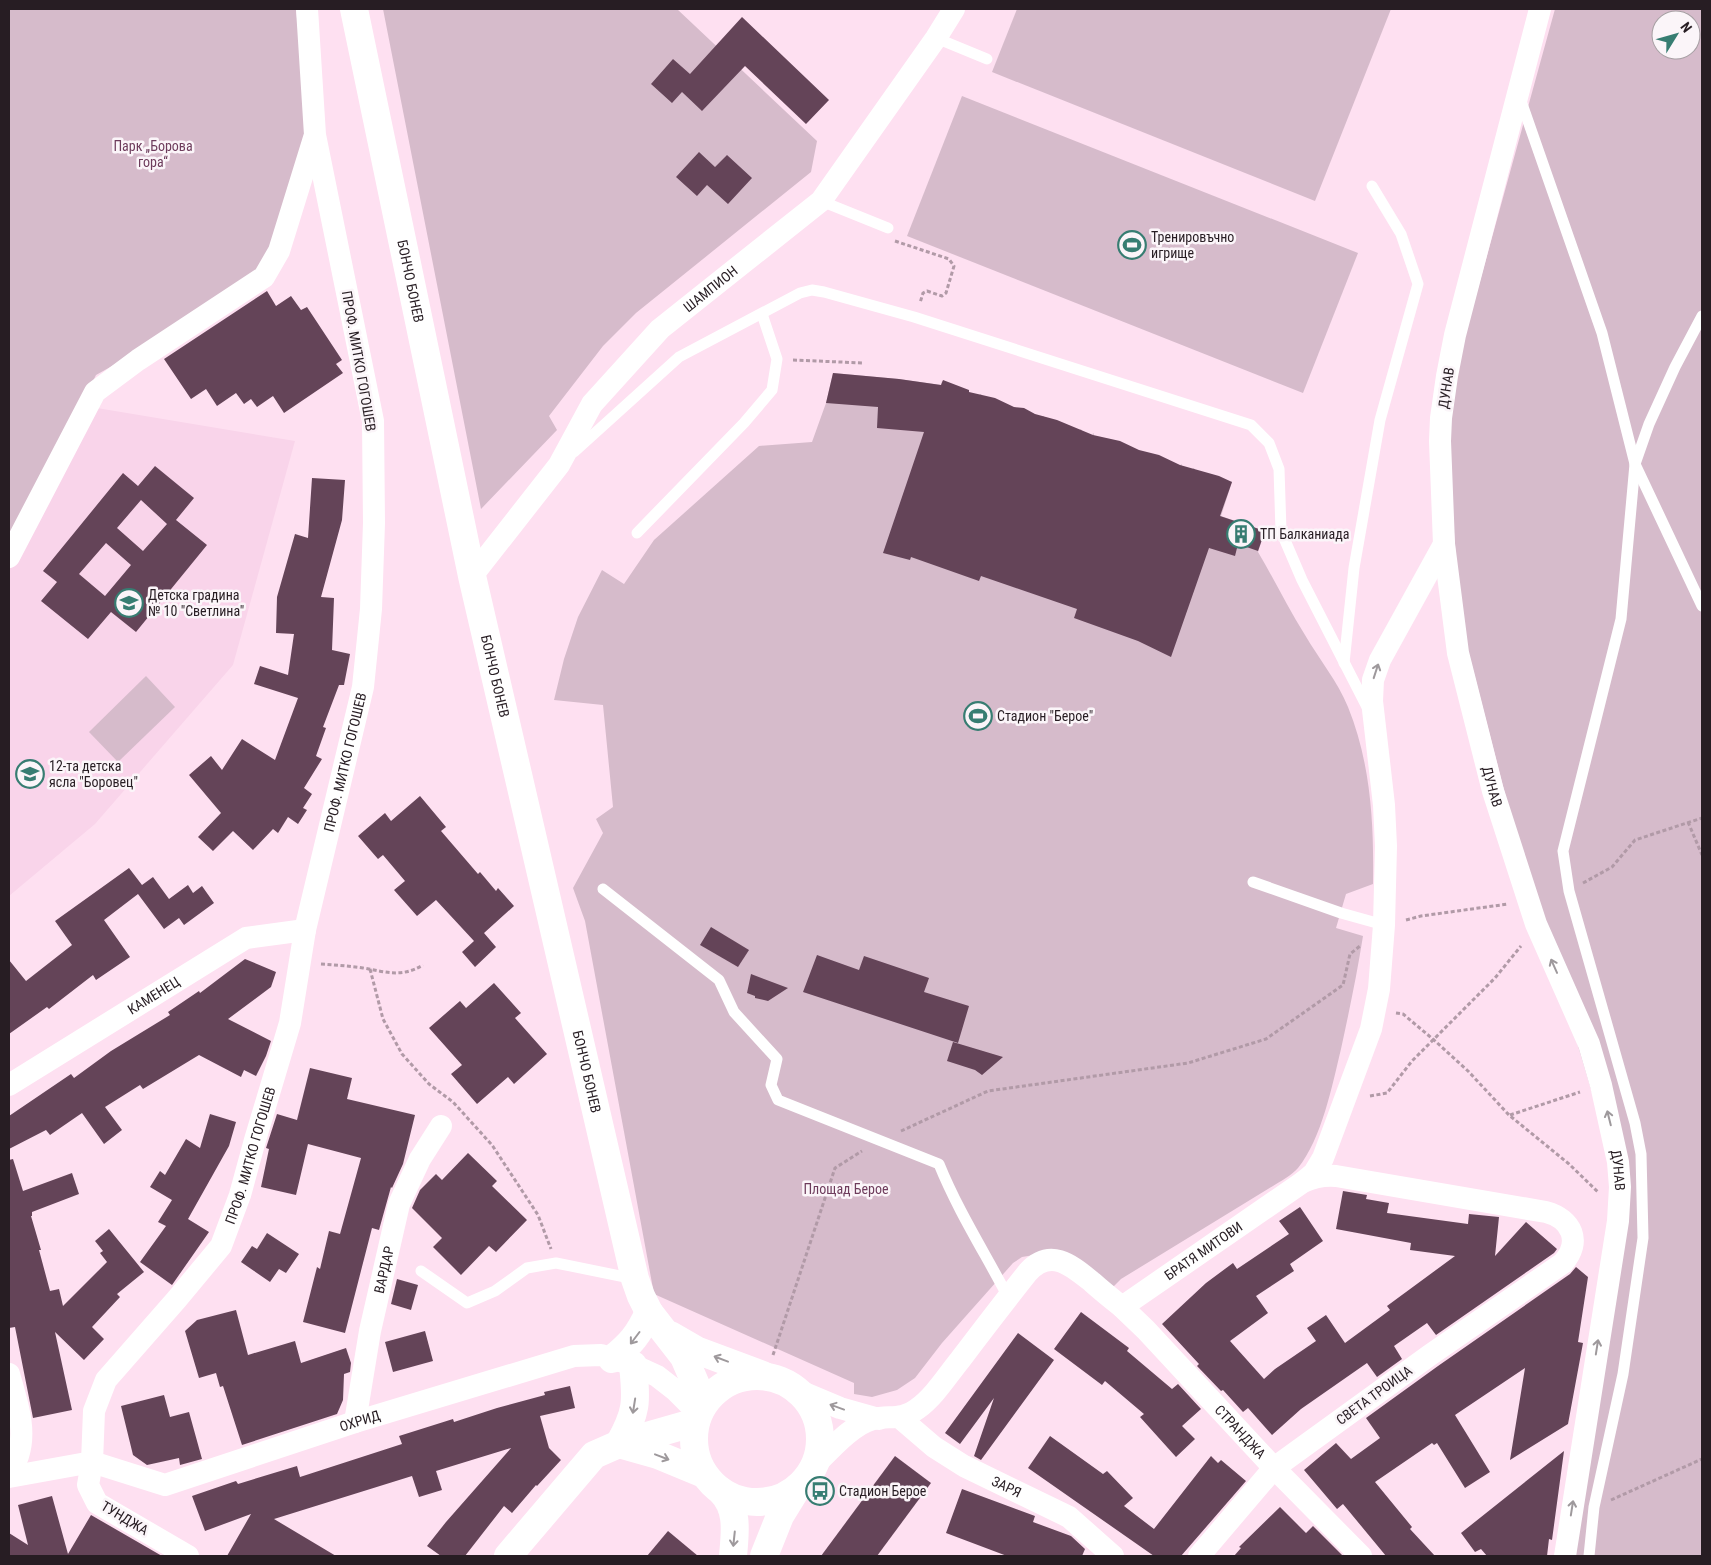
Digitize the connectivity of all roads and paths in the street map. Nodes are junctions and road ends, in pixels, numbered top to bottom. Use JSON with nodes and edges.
{"nodes":[{"id":1,"x":307,"y":9,"type":"edge"},
{"id":2,"x":354,"y":9,"type":"edge"},
{"id":3,"x":954,"y":9,"type":"edge"},
{"id":4,"x":1540,"y":9,"type":"edge"},
{"id":5,"x":936,"y":38,"type":"junction"},
{"id":6,"x":987,"y":59,"type":"dead end"},
{"id":7,"x":1518,"y":94,"type":"junction"},
{"id":8,"x":315,"y":135,"type":"junction"},
{"id":9,"x":1372,"y":186,"type":"dead end"},
{"id":10,"x":821,"y":201,"type":"junction"},
{"id":11,"x":888,"y":228,"type":"joint"},
{"id":12,"x":762,"y":314,"type":"junction"},
{"id":13,"x":1702,"y":316,"type":"edge"},
{"id":14,"x":914,"y":317,"type":"junction"},
{"id":15,"x":777,"y":359,"type":"junction"},
{"id":16,"x":862,"y":363,"type":"dead end"},
{"id":17,"x":1635,"y":464,"type":"junction"},
{"id":18,"x":559,"y":465,"type":"junction"},
{"id":19,"x":637,"y":534,"type":"dead end"},
{"id":20,"x":1444,"y":544,"type":"junction"},
{"id":21,"x":9,"y":557,"type":"edge"},
{"id":22,"x":472,"y":576,"type":"junction"},
{"id":23,"x":1702,"y":606,"type":"edge"},
{"id":24,"x":1344,"y":664,"type":"junction"},
{"id":25,"x":1374,"y":720,"type":"junction"},
{"id":26,"x":1702,"y":818,"type":"edge"},
{"id":27,"x":1688,"y":822,"type":"junction"},
{"id":28,"x":1702,"y":854,"type":"edge"},
{"id":29,"x":1253,"y":882,"type":"dead end"},
{"id":30,"x":603,"y":889,"type":"dead end"},
{"id":31,"x":1569,"y":892,"type":"junction"},
{"id":32,"x":1529,"y":901,"type":"junction"},
{"id":33,"x":1536,"y":924,"type":"junction"},
{"id":34,"x":1384,"y":926,"type":"junction"},
{"id":35,"x":305,"y":930,"type":"junction"},
{"id":36,"x":300,"y":962,"type":"junction"},
{"id":37,"x":423,"y":965,"type":"dead end"},
{"id":38,"x":1376,"y":1011,"type":"junction"},
{"id":39,"x":1434,"y":1040,"type":"junction"},
{"id":40,"x":9,"y":1085,"type":"edge"},
{"id":41,"x":1601,"y":1085,"type":"junction"},
{"id":42,"x":1345,"y":1100,"type":"junction"},
{"id":43,"x":1509,"y":1115,"type":"junction"},
{"id":44,"x":441,"y":1126,"type":"dead end"},
{"id":45,"x":880,"y":1140,"type":"junction"},
{"id":46,"x":1303,"y":1182,"type":"junction"},
{"id":47,"x":1599,"y":1193,"type":"dead end"},
{"id":48,"x":1568,"y":1256,"type":"joint"},
{"id":49,"x":422,"y":1271,"type":"dead end"},
{"id":50,"x":636,"y":1279,"type":"junction"},
{"id":51,"x":1008,"y":1297,"type":"junction"},
{"id":52,"x":1122,"y":1307,"type":"junction"},
{"id":53,"x":649,"y":1312,"type":"junction"},
{"id":54,"x":666,"y":1333,"type":"junction"},
{"id":55,"x":623,"y":1362,"type":"junction"},
{"id":56,"x":9,"y":1374,"type":"edge"},
{"id":57,"x":766,"y":1376,"type":"junction"},
{"id":58,"x":797,"y":1390,"type":"junction"},
{"id":59,"x":699,"y":1414,"type":"junction"},
{"id":60,"x":889,"y":1418,"type":"junction"},
{"id":61,"x":355,"y":1422,"type":"junction"},
{"id":62,"x":619,"y":1444,"type":"junction"},
{"id":63,"x":1702,"y":1459,"type":"edge"},
{"id":64,"x":92,"y":1462,"type":"junction"},
{"id":65,"x":816,"y":1464,"type":"junction"},
{"id":66,"x":1274,"y":1468,"type":"junction"},
{"id":67,"x":9,"y":1475,"type":"edge"},
{"id":68,"x":713,"y":1483,"type":"junction"},
{"id":69,"x":796,"y":1490,"type":"junction"},
{"id":70,"x":1594,"y":1507,"type":"junction"},
{"id":71,"x":1357,"y":1555,"type":"edge"},
{"id":72,"x":188,"y":1556,"type":"edge"},
{"id":73,"x":508,"y":1556,"type":"edge"},
{"id":74,"x":732,"y":1556,"type":"edge"},
{"id":75,"x":764,"y":1556,"type":"edge"},
{"id":76,"x":1113,"y":1556,"type":"edge"},
{"id":77,"x":1199,"y":1556,"type":"edge"},
{"id":78,"x":1565,"y":1556,"type":"edge"},
{"id":79,"x":1589,"y":1556,"type":"edge"}],
"edges":[{"from":1,"to":8,"type":"street","name":"ПРОФ. МИТКО ГОГОШЕВ"},
{"from":2,"to":22,"type":"street","name":"БОНЧО БОНЕВ"},
{"from":3,"to":5,"type":"street","name":"ШАМПИОН"},
{"from":4,"to":7,"type":"street","name":"ДУНАВ"},
{"from":5,"to":6,"type":"lane"},
{"from":5,"to":10,"type":"street","name":"ШАМПИОН"},
{"from":7,"to":17,"type":"lane"},
{"from":7,"to":20,"type":"street","name":"ДУНАВ"},
{"from":8,"to":21,"type":"street"},
{"from":8,"to":35,"type":"street","name":"ПРОФ. МИТКО ГОГОШЕВ"},
{"from":9,"to":24,"type":"lane"},
{"from":10,"to":11,"type":"lane"},
{"from":10,"to":18,"type":"street","name":"ШАМПИОН"},
{"from":11,"to":14,"type":"path"},
{"from":12,"to":14,"type":"lane"},
{"from":12,"to":15,"type":"lane"},
{"from":12,"to":18,"type":"lane"},
{"from":13,"to":17,"type":"lane"},
{"from":14,"to":24,"type":"lane"},
{"from":15,"to":16,"type":"path"},
{"from":15,"to":19,"type":"lane"},
{"from":17,"to":23,"type":"lane"},
{"from":17,"to":31,"type":"lane"},
{"from":18,"to":22,"type":"street","name":"ШАМПИОН"},
{"from":25,"to":20,"type":"street","one_way":true},
{"from":20,"to":32,"type":"street","name":"ДУНАВ"},
{"from":22,"to":50,"type":"street","name":"БОНЧО БОНЕВ"},
{"from":24,"to":25,"type":"lane"},
{"from":25,"to":34,"type":"street"},
{"from":26,"to":27,"type":"path"},
{"from":27,"to":28,"type":"path"},
{"from":27,"to":31,"type":"path"},
{"from":29,"to":34,"type":"lane"},
{"from":30,"to":45,"type":"lane"},
{"from":31,"to":70,"type":"lane"},
{"from":32,"to":33,"type":"street","name":"ДУНАВ"},
{"from":32,"to":34,"type":"path"},
{"from":33,"to":39,"type":"path"},
{"from":41,"to":33,"type":"street","name":"ДУНАВ","one_way":true},
{"from":34,"to":38,"type":"street"},
{"from":34,"to":45,"type":"path"},
{"from":35,"to":36,"type":"street","name":"ПРОФ. МИТКО ГОГОШЕВ"},
{"from":35,"to":40,"type":"street","name":"КАМЕНЕЦ"},
{"from":36,"to":37,"type":"path"},
{"from":36,"to":64,"type":"street","name":"ПРОФ. МИТКО ГОГОШЕВ"},
{"from":38,"to":39,"type":"path"},
{"from":38,"to":42,"type":"street"},
{"from":39,"to":42,"type":"path"},
{"from":39,"to":43,"type":"path"},
{"from":41,"to":43,"type":"path"},
{"from":78,"to":41,"type":"street","name":"ДУНАВ","one_way":true},
{"from":42,"to":46,"type":"street"},
{"from":43,"to":47,"type":"path"},
{"from":44,"to":61,"type":"street","name":"ВАРДАР"},
{"from":45,"to":51,"type":"lane"},
{"from":45,"to":57,"type":"path"},
{"from":46,"to":48,"type":"street","name":"БРАТЯ МИТОВИ"},
{"from":46,"to":52,"type":"street","name":"БРАТЯ МИТОВИ"},
{"from":48,"to":66,"type":"street","name":"СВЕТА ТРОИЦА"},
{"from":49,"to":50,"type":"lane"},
{"from":50,"to":53,"type":"street","name":"БОНЧО БОНЕВ"},
{"from":51,"to":52,"type":"street"},
{"from":51,"to":60,"type":"street"},
{"from":52,"to":66,"type":"street","name":"СТРАНДЖА"},
{"from":53,"to":54,"type":"street","name":"БОНЧО БОНЕВ"},
{"from":53,"to":55,"type":"street","one_way":true},
{"from":57,"to":54,"type":"street","name":"БОНЧО БОНЕВ","one_way":true},
{"from":54,"to":59,"type":"street","name":"БОНЧО БОНЕВ"},
{"from":55,"to":59,"type":"street","name":"ОХРИД"},
{"from":55,"to":61,"type":"street","name":"ОХРИД"},
{"from":55,"to":62,"type":"street","one_way":true},
{"from":56,"to":67,"type":"street"},
{"from":57,"to":58,"type":"street"},
{"from":57,"to":59,"type":"street"},
{"from":60,"to":58,"type":"street","one_way":true},
{"from":58,"to":65,"type":"street"},
{"from":59,"to":62,"type":"street"},
{"from":59,"to":68,"type":"street"},
{"from":60,"to":65,"type":"street"},
{"from":60,"to":76,"type":"street","name":"ЗАРЯ"},
{"from":61,"to":64,"type":"street","name":"ОХРИД"},
{"from":62,"to":68,"type":"street","one_way":true},
{"from":62,"to":73,"type":"street"},
{"from":63,"to":70,"type":"path"},
{"from":64,"to":67,"type":"street","name":"ОХРИД"},
{"from":64,"to":72,"type":"street","name":"ТУНДЖА"},
{"from":65,"to":69,"type":"street"},
{"from":66,"to":71,"type":"street","name":"СТРАНДЖА"},
{"from":66,"to":77,"type":"street","name":"СВЕТА ТРОИЦА"},
{"from":68,"to":69,"type":"street"},
{"from":68,"to":74,"type":"street","one_way":true},
{"from":69,"to":75,"type":"street"},
{"from":70,"to":79,"type":"lane"}]}
